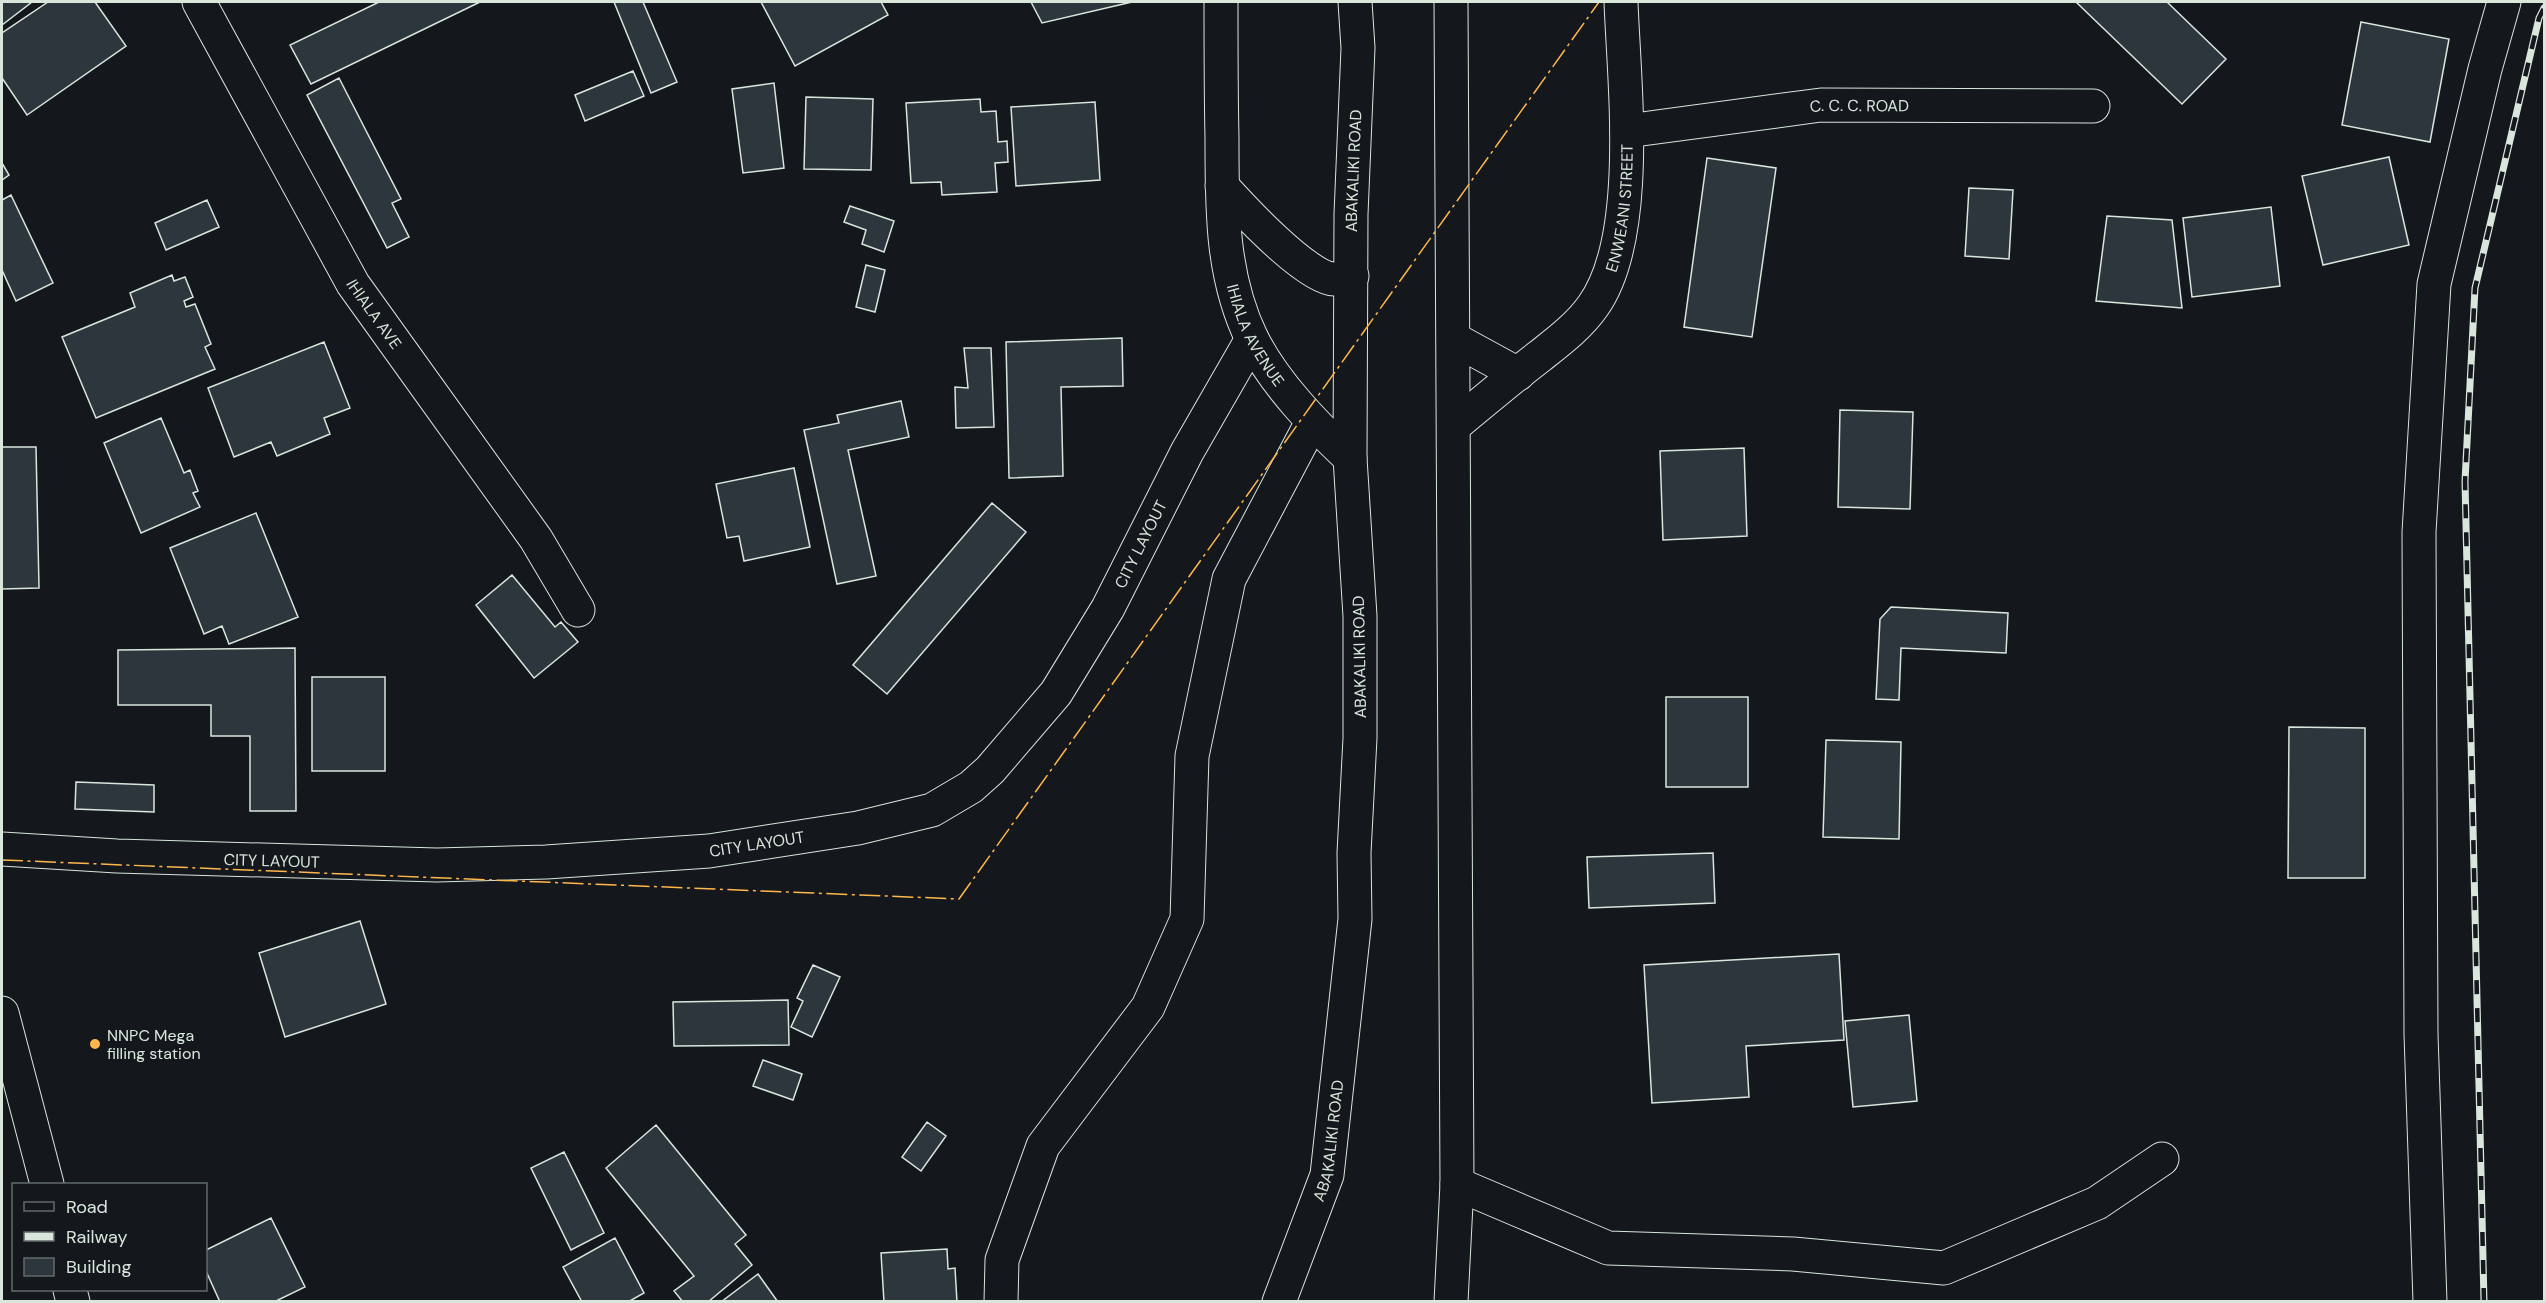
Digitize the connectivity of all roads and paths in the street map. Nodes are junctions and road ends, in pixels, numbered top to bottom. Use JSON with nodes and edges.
{"nodes":[{"id":1,"x":1221,"y":2,"type":"edge"},
{"id":2,"x":1355,"y":2,"type":"edge"},
{"id":3,"x":1451,"y":2,"type":"edge"},
{"id":4,"x":1621,"y":2,"type":"edge"},
{"id":5,"x":2504,"y":2,"type":"edge"},
{"id":6,"x":203,"y":3,"type":"edge"},
{"id":7,"x":2093,"y":106,"type":"dead end"},
{"id":8,"x":1627,"y":131,"type":"junction"},
{"id":9,"x":1222,"y":186,"type":"junction"},
{"id":10,"x":1352,"y":276,"type":"junction"},
{"id":11,"x":1252,"y":339,"type":"junction"},
{"id":12,"x":1454,"y":339,"type":"junction"},
{"id":13,"x":1518,"y":374,"type":"junction"},
{"id":14,"x":1312,"y":422,"type":"junction"},
{"id":15,"x":1455,"y":425,"type":"junction"},
{"id":16,"x":1350,"y":458,"type":"junction"},
{"id":17,"x":579,"y":610,"type":"dead end"},
{"id":18,"x":2,"y":849,"type":"edge"},
{"id":19,"x":2,"y":1013,"type":"edge"},
{"id":20,"x":2162,"y":1159,"type":"dead end"},
{"id":21,"x":46,"y":1183,"type":"edge"},
{"id":22,"x":1457,"y":1184,"type":"junction"},
{"id":23,"x":1001,"y":1302,"type":"edge"},
{"id":24,"x":1278,"y":1302,"type":"edge"},
{"id":25,"x":1451,"y":1302,"type":"edge"},
{"id":26,"x":2430,"y":1302,"type":"edge"}],
"edges":[{"from":1,"to":9,"type":"main road","name":"IHIALA AVENUE"},
{"from":2,"to":10,"type":"main road","name":"ABAKALIKI ROAD"},
{"from":3,"to":12,"type":"main road"},
{"from":4,"to":8,"type":"main road","name":"ENWEANI STREET"},
{"from":5,"to":26,"type":"main road"},
{"from":6,"to":17,"type":"main road","name":"IHIALA AVE"},
{"from":7,"to":8,"type":"main road","name":"C. C. C. ROAD"},
{"from":8,"to":13,"type":"main road","name":"ENWEANI STREET"},
{"from":9,"to":10,"type":"main road"},
{"from":9,"to":11,"type":"main road","name":"IHIALA AVENUE"},
{"from":10,"to":16,"type":"main road","name":"ABAKALIKI ROAD"},
{"from":11,"to":14,"type":"main road","name":"IHIALA AVENUE"},
{"from":11,"to":18,"type":"main road","name":"CITY LAYOUT"},
{"from":12,"to":13,"type":"main road"},
{"from":12,"to":15,"type":"main road"},
{"from":13,"to":15,"type":"main road","name":"ENWEANI STREET"},
{"from":14,"to":16,"type":"main road","name":"IHIALA AVENUE"},
{"from":14,"to":23,"type":"main road"},
{"from":15,"to":22,"type":"main road"},
{"from":16,"to":24,"type":"main road","name":"ABAKALIKI ROAD"},
{"from":19,"to":21,"type":"main road"},
{"from":20,"to":22,"type":"main road"},
{"from":22,"to":25,"type":"main road"}]}
